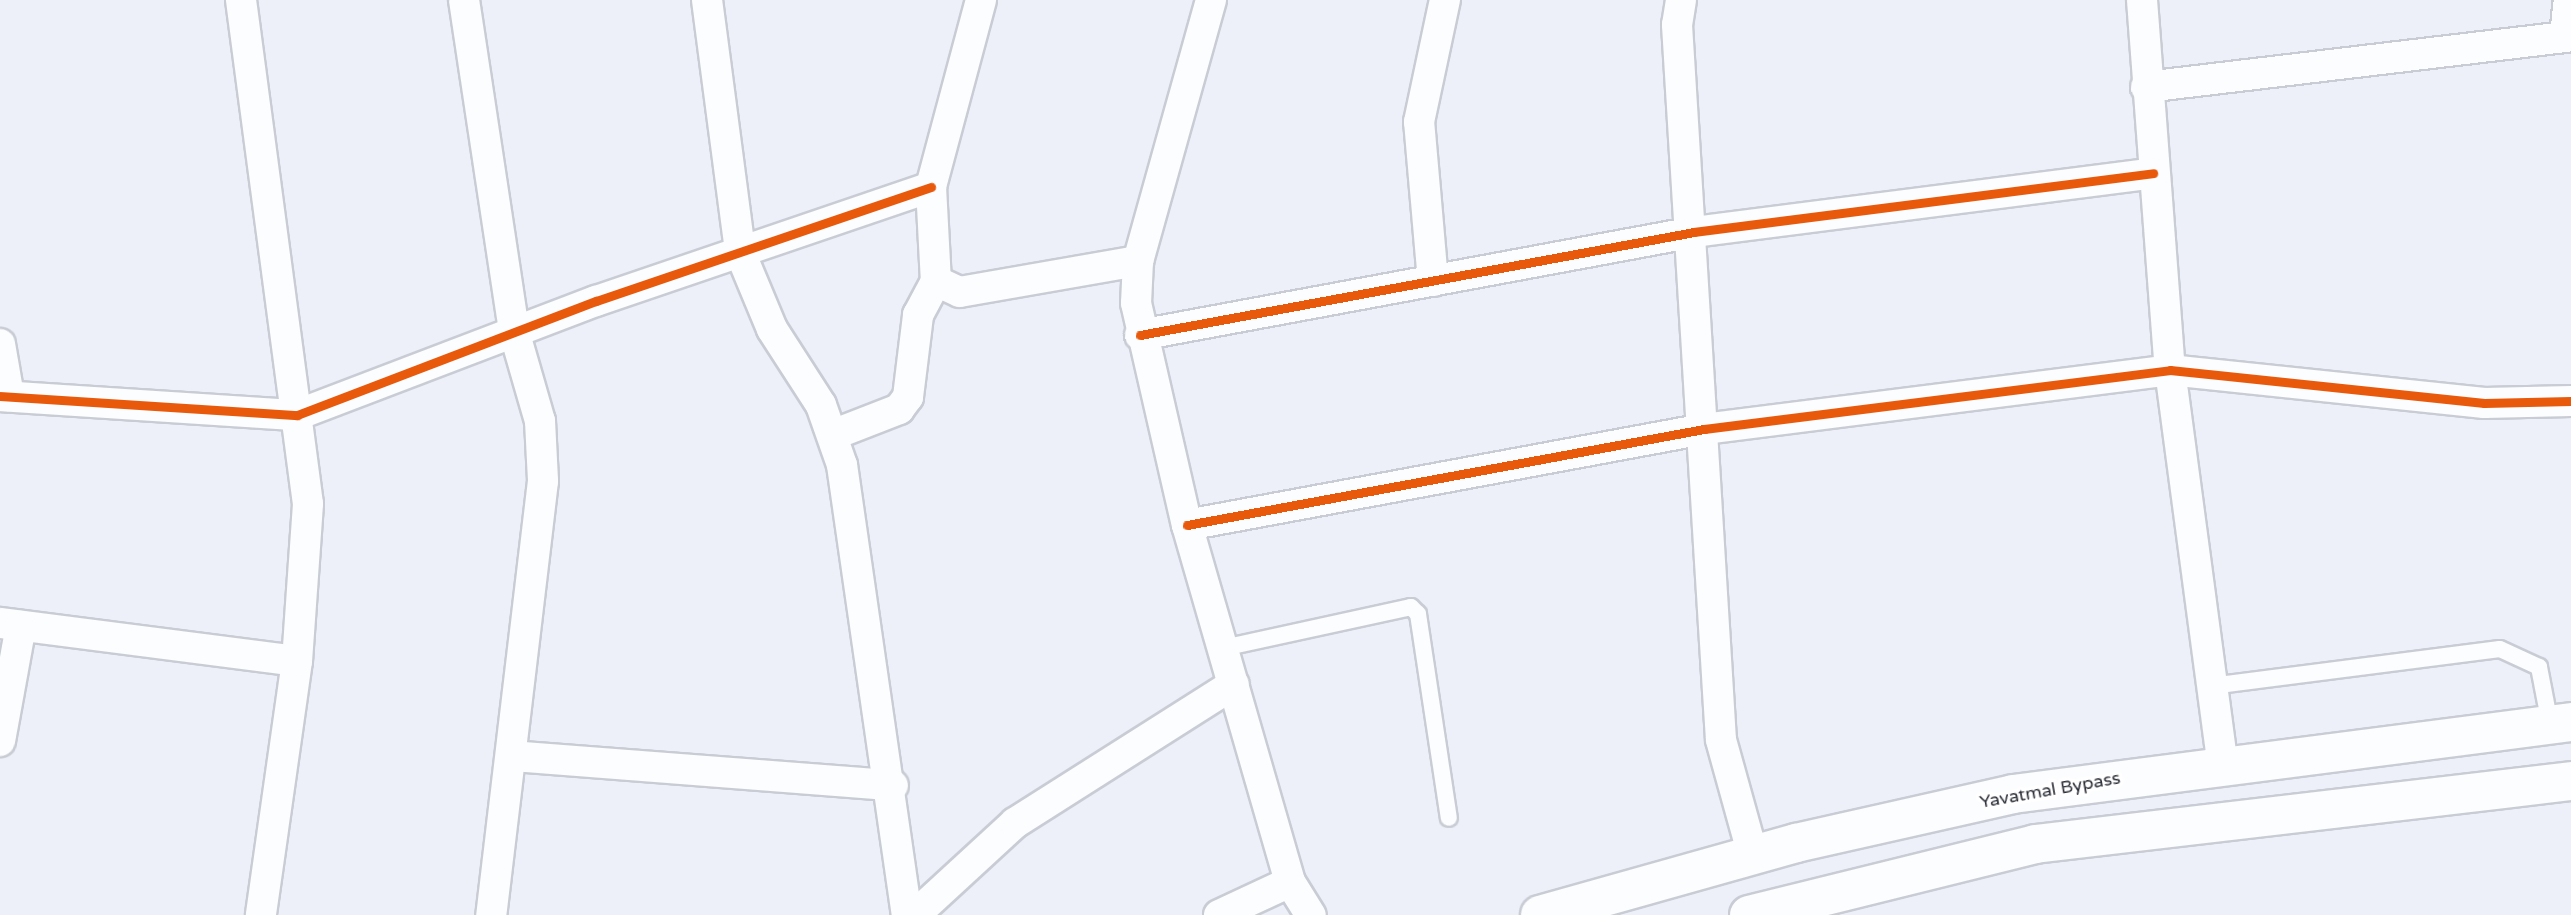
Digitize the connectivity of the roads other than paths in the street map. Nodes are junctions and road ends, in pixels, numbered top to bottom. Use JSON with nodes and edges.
{"nodes":[{"id":1,"x":241,"y":0,"type":"edge"},
{"id":2,"x":464,"y":0,"type":"edge"},
{"id":3,"x":707,"y":0,"type":"edge"},
{"id":4,"x":981,"y":0,"type":"edge"},
{"id":5,"x":1211,"y":0,"type":"edge"},
{"id":6,"x":1446,"y":0,"type":"edge"},
{"id":7,"x":1681,"y":0,"type":"edge"},
{"id":8,"x":2142,"y":0,"type":"edge"},
{"id":9,"x":2569,"y":0,"type":"edge"},
{"id":10,"x":2568,"y":36,"type":"edge"},
{"id":11,"x":2146,"y":87,"type":"junction"},
{"id":12,"x":2153,"y":173,"type":"junction"},
{"id":13,"x":931,"y":187,"type":"junction"},
{"id":14,"x":1694,"y":232,"type":"junction"},
{"id":15,"x":740,"y":252,"type":"junction"},
{"id":16,"x":1138,"y":261,"type":"junction"},
{"id":17,"x":936,"y":281,"type":"junction"},
{"id":18,"x":1433,"y":281,"type":"junction"},
{"id":19,"x":514,"y":331,"type":"junction"},
{"id":20,"x":1140,"y":335,"type":"junction"},
{"id":21,"x":0,"y":344,"type":"edge"},
{"id":22,"x":2170,"y":370,"type":"junction"},
{"id":23,"x":4,"y":396,"type":"edge"},
{"id":24,"x":2571,"y":401,"type":"edge"},
{"id":25,"x":297,"y":415,"type":"junction"},
{"id":26,"x":1704,"y":429,"type":"junction"},
{"id":27,"x":835,"y":434,"type":"junction"},
{"id":28,"x":1188,"y":525,"type":"junction"},
{"id":29,"x":11,"y":625,"type":"edge"},
{"id":30,"x":1223,"y":648,"type":"junction"},
{"id":31,"x":297,"y":661,"type":"junction"},
{"id":32,"x":1234,"y":684,"type":"junction"},
{"id":33,"x":2211,"y":686,"type":"junction"},
{"id":34,"x":2560,"y":723,"type":"edge"},
{"id":35,"x":0,"y":741,"type":"edge"},
{"id":36,"x":512,"y":756,"type":"junction"},
{"id":37,"x":2223,"y":765,"type":"junction"},
{"id":38,"x":2571,"y":780,"type":"edge"},
{"id":39,"x":893,"y":785,"type":"junction"},
{"id":40,"x":1449,"y":818,"type":"dead end"},
{"id":41,"x":1753,"y":855,"type":"junction"},
{"id":42,"x":1290,"y":882,"type":"junction"},
{"id":43,"x":1829,"y":905,"type":"edge"},
{"id":44,"x":261,"y":915,"type":"edge"},
{"id":45,"x":491,"y":915,"type":"edge"},
{"id":46,"x":907,"y":915,"type":"edge"},
{"id":47,"x":915,"y":915,"type":"edge"},
{"id":48,"x":1219,"y":915,"type":"edge"},
{"id":49,"x":1311,"y":915,"type":"edge"},
{"id":50,"x":1540,"y":915,"type":"edge"},
{"id":51,"x":1749,"y":915,"type":"edge"}],
"edges":[{"from":1,"to":25,"type":"street"},
{"from":2,"to":19,"type":"street"},
{"from":3,"to":15,"type":"street"},
{"from":4,"to":13,"type":"street"},
{"from":5,"to":16,"type":"street"},
{"from":6,"to":18,"type":"street"},
{"from":7,"to":14,"type":"street"},
{"from":8,"to":11,"type":"street"},
{"from":9,"to":10,"type":"street"},
{"from":10,"to":11,"type":"street"},
{"from":11,"to":12,"type":"street"},
{"from":12,"to":14,"type":"street"},
{"from":12,"to":22,"type":"street"},
{"from":13,"to":15,"type":"street"},
{"from":13,"to":17,"type":"street"},
{"from":14,"to":18,"type":"street"},
{"from":14,"to":26,"type":"street"},
{"from":15,"to":19,"type":"street"},
{"from":15,"to":27,"type":"street"},
{"from":16,"to":17,"type":"street"},
{"from":16,"to":20,"type":"street"},
{"from":17,"to":27,"type":"street"},
{"from":18,"to":20,"type":"street"},
{"from":19,"to":25,"type":"street"},
{"from":19,"to":36,"type":"street"},
{"from":20,"to":28,"type":"street"},
{"from":21,"to":23,"type":"street"},
{"from":22,"to":24,"type":"street"},
{"from":22,"to":26,"type":"street"},
{"from":22,"to":33,"type":"street"},
{"from":23,"to":25,"type":"street"},
{"from":25,"to":31,"type":"street"},
{"from":26,"to":28,"type":"street"},
{"from":26,"to":41,"type":"street"},
{"from":27,"to":39,"type":"street"},
{"from":28,"to":30,"type":"street"},
{"from":29,"to":31,"type":"street"},
{"from":29,"to":35,"type":"street"},
{"from":30,"to":32,"type":"street"},
{"from":30,"to":40,"type":"lane"},
{"from":31,"to":44,"type":"street"},
{"from":32,"to":42,"type":"street"},
{"from":32,"to":47,"type":"street"},
{"from":33,"to":34,"type":"lane"},
{"from":33,"to":37,"type":"street"},
{"from":34,"to":37,"type":"main road","name":"Yavatmal Bypass"},
{"from":36,"to":39,"type":"street"},
{"from":36,"to":45,"type":"street"},
{"from":37,"to":41,"type":"main road","name":"Yavatmal Bypass"},
{"from":38,"to":43,"type":"main road"},
{"from":39,"to":46,"type":"street"},
{"from":41,"to":50,"type":"main road","name":"Yavatmal Bypass"},
{"from":42,"to":48,"type":"street"},
{"from":42,"to":49,"type":"street"},
{"from":43,"to":51,"type":"main road"}]}
